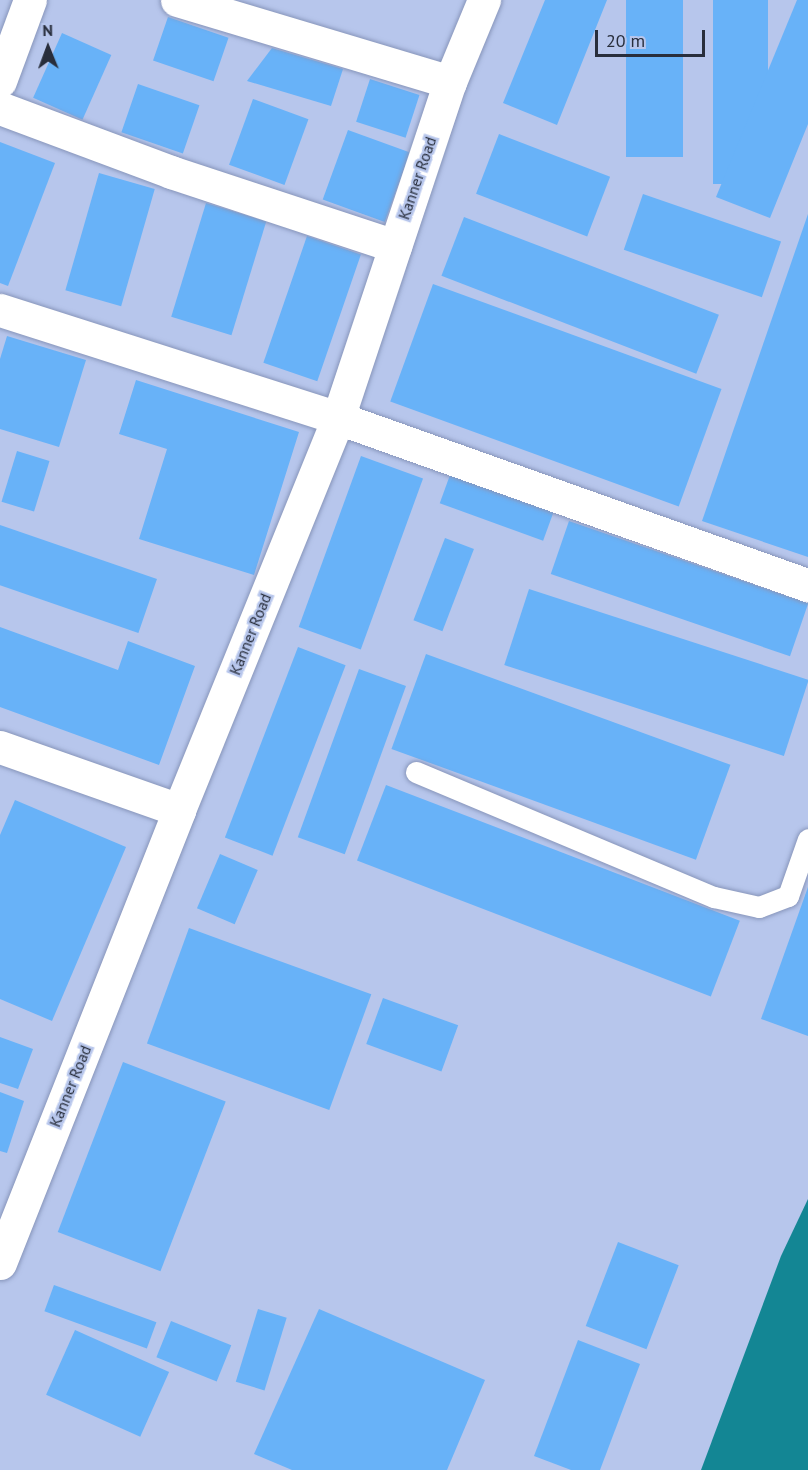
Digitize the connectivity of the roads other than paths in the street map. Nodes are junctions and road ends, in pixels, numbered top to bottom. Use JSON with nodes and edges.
{"nodes":[{"id":1,"x":30,"y":0,"type":"edge"},
{"id":2,"x":177,"y":0,"type":"edge"},
{"id":3,"x":484,"y":0,"type":"edge"},
{"id":4,"x":0,"y":81,"type":"edge"},
{"id":5,"x":450,"y":82,"type":"junction"},
{"id":6,"x":0,"y":108,"type":"edge"},
{"id":7,"x":395,"y":246,"type":"junction"},
{"id":8,"x":0,"y":310,"type":"edge"},
{"id":9,"x":339,"y":418,"type":"junction"},
{"id":10,"x":808,"y":585,"type":"edge"},
{"id":11,"x":0,"y":747,"type":"edge"},
{"id":12,"x":416,"y":772,"type":"dead end"},
{"id":13,"x":179,"y":810,"type":"junction"},
{"id":14,"x":808,"y":839,"type":"edge"},
{"id":15,"x":0,"y":1263,"type":"edge"}],
"edges":[{"from":1,"to":4,"type":"street"},
{"from":2,"to":5,"type":"street"},
{"from":3,"to":5,"type":"street","name":"Kanner Road"},
{"from":5,"to":7,"type":"street","name":"Kanner Road"},
{"from":6,"to":7,"type":"street"},
{"from":7,"to":9,"type":"street","name":"Kanner Road"},
{"from":8,"to":9,"type":"street"},
{"from":9,"to":10,"type":"street"},
{"from":9,"to":13,"type":"street","name":"Kanner Road"},
{"from":11,"to":13,"type":"street"},
{"from":12,"to":14,"type":"lane"},
{"from":13,"to":15,"type":"street","name":"Kanner Road"}]}
